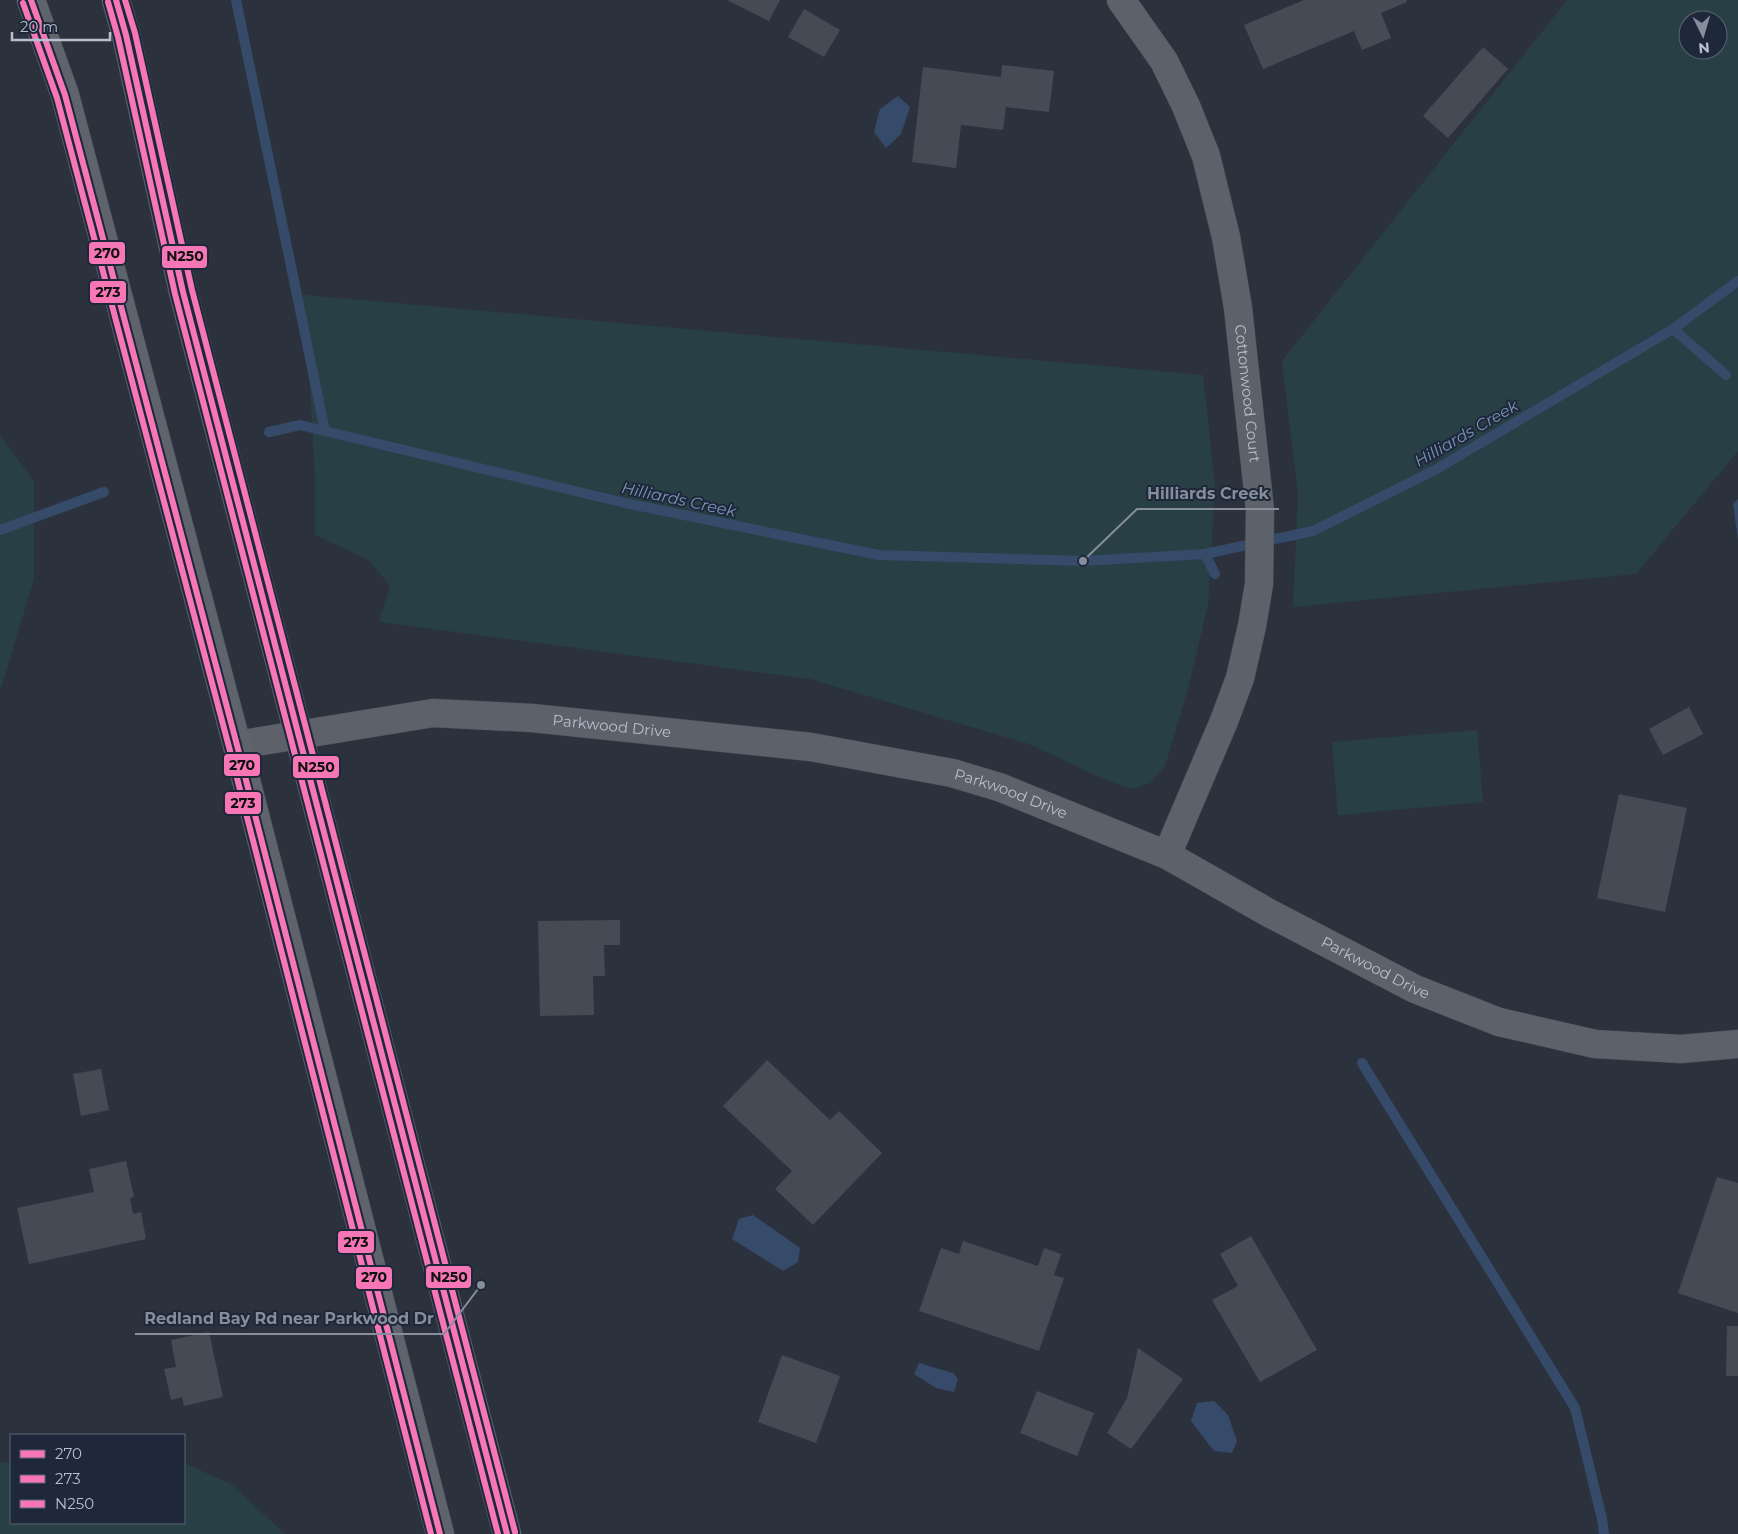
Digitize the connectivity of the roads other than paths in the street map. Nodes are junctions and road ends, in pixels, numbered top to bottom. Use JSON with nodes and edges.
{"nodes":[{"id":1,"x":31,"y":0,"type":"edge"},
{"id":2,"x":116,"y":0,"type":"edge"},
{"id":3,"x":1121,"y":0,"type":"edge"},
{"id":4,"x":298,"y":734,"type":"junction"},
{"id":5,"x":237,"y":745,"type":"junction"},
{"id":6,"x":1167,"y":855,"type":"junction"},
{"id":7,"x":1738,"y":1044,"type":"edge"},
{"id":8,"x":440,"y":1534,"type":"edge"},
{"id":9,"x":507,"y":1534,"type":"edge"}],
"edges":[{"from":1,"to":5,"type":"main road"},
{"from":2,"to":4,"type":"main road"},
{"from":3,"to":6,"type":"street","name":"Cottonwood Court"},
{"from":4,"to":5,"type":"street","name":"Parkwood Drive"},
{"from":4,"to":6,"type":"street","name":"Parkwood Drive"},
{"from":4,"to":9,"type":"main road"},
{"from":5,"to":8,"type":"main road"},
{"from":6,"to":7,"type":"street","name":"Parkwood Drive"}]}
